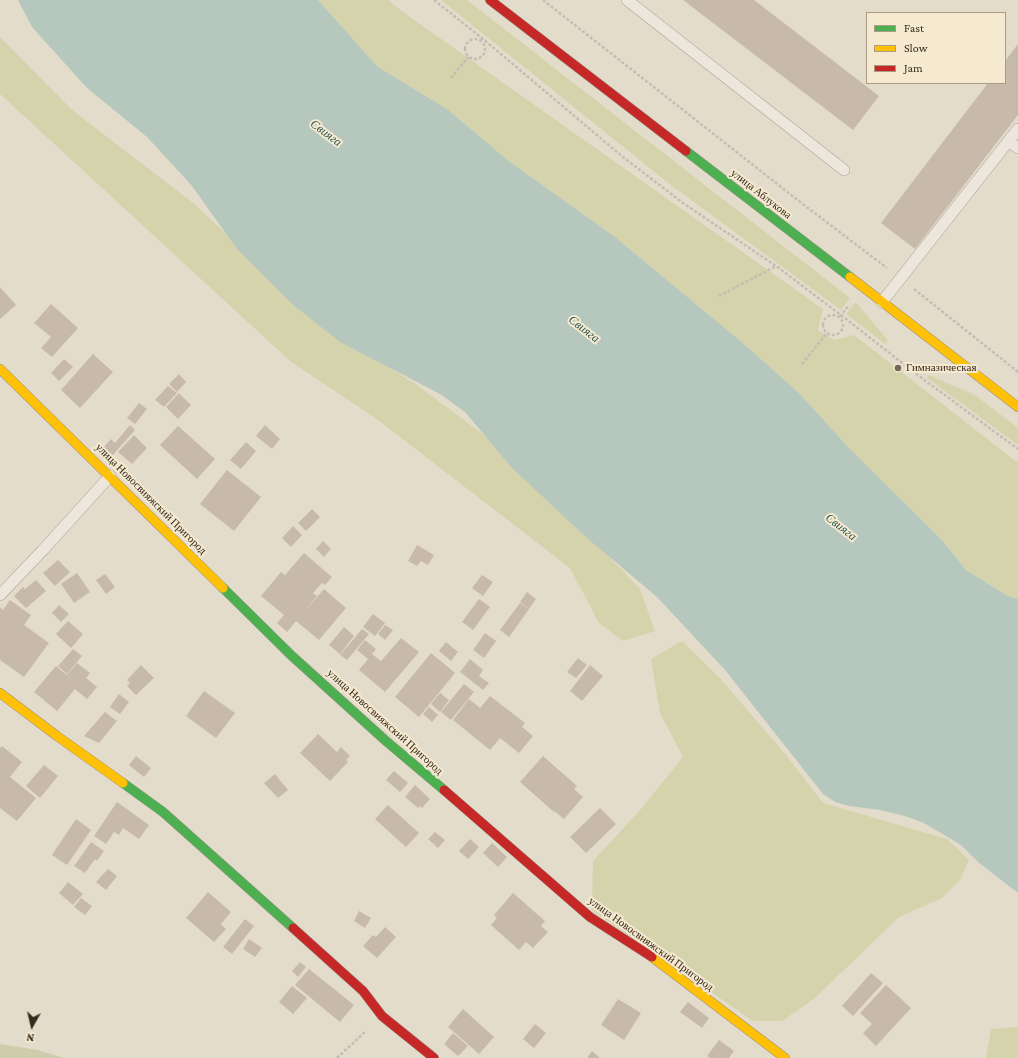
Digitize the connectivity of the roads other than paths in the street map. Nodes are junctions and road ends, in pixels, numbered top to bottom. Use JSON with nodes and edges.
{"nodes":[{"id":1,"x":490,"y":0,"type":"edge"},
{"id":2,"x":627,"y":0,"type":"edge"},
{"id":3,"x":1018,"y":129,"type":"edge"},
{"id":4,"x":1008,"y":141,"type":"junction"},
{"id":5,"x":1018,"y":148,"type":"edge"},
{"id":6,"x":844,"y":170,"type":"dead end"},
{"id":7,"x":882,"y":302,"type":"junction"},
{"id":8,"x":0,"y":369,"type":"edge"},
{"id":9,"x":1018,"y":407,"type":"edge"},
{"id":10,"x":110,"y":476,"type":"junction"},
{"id":11,"x":0,"y":595,"type":"edge"},
{"id":12,"x":0,"y":693,"type":"edge"},
{"id":13,"x":434,"y":1058,"type":"edge"},
{"id":14,"x":785,"y":1058,"type":"edge"}],
"edges":[{"from":1,"to":7,"type":"street","name":"улица Аблукова"},
{"from":2,"to":6,"type":"lane"},
{"from":3,"to":4,"type":"lane"},
{"from":4,"to":5,"type":"lane"},
{"from":4,"to":7,"type":"lane"},
{"from":7,"to":9,"type":"street","name":"улица Аблукова"},
{"from":8,"to":10,"type":"street","name":"улица Новосвияжский Пригород"},
{"from":10,"to":11,"type":"lane"},
{"from":10,"to":14,"type":"street","name":"улица Новосвияжский Пригород"},
{"from":12,"to":13,"type":"street"}]}
